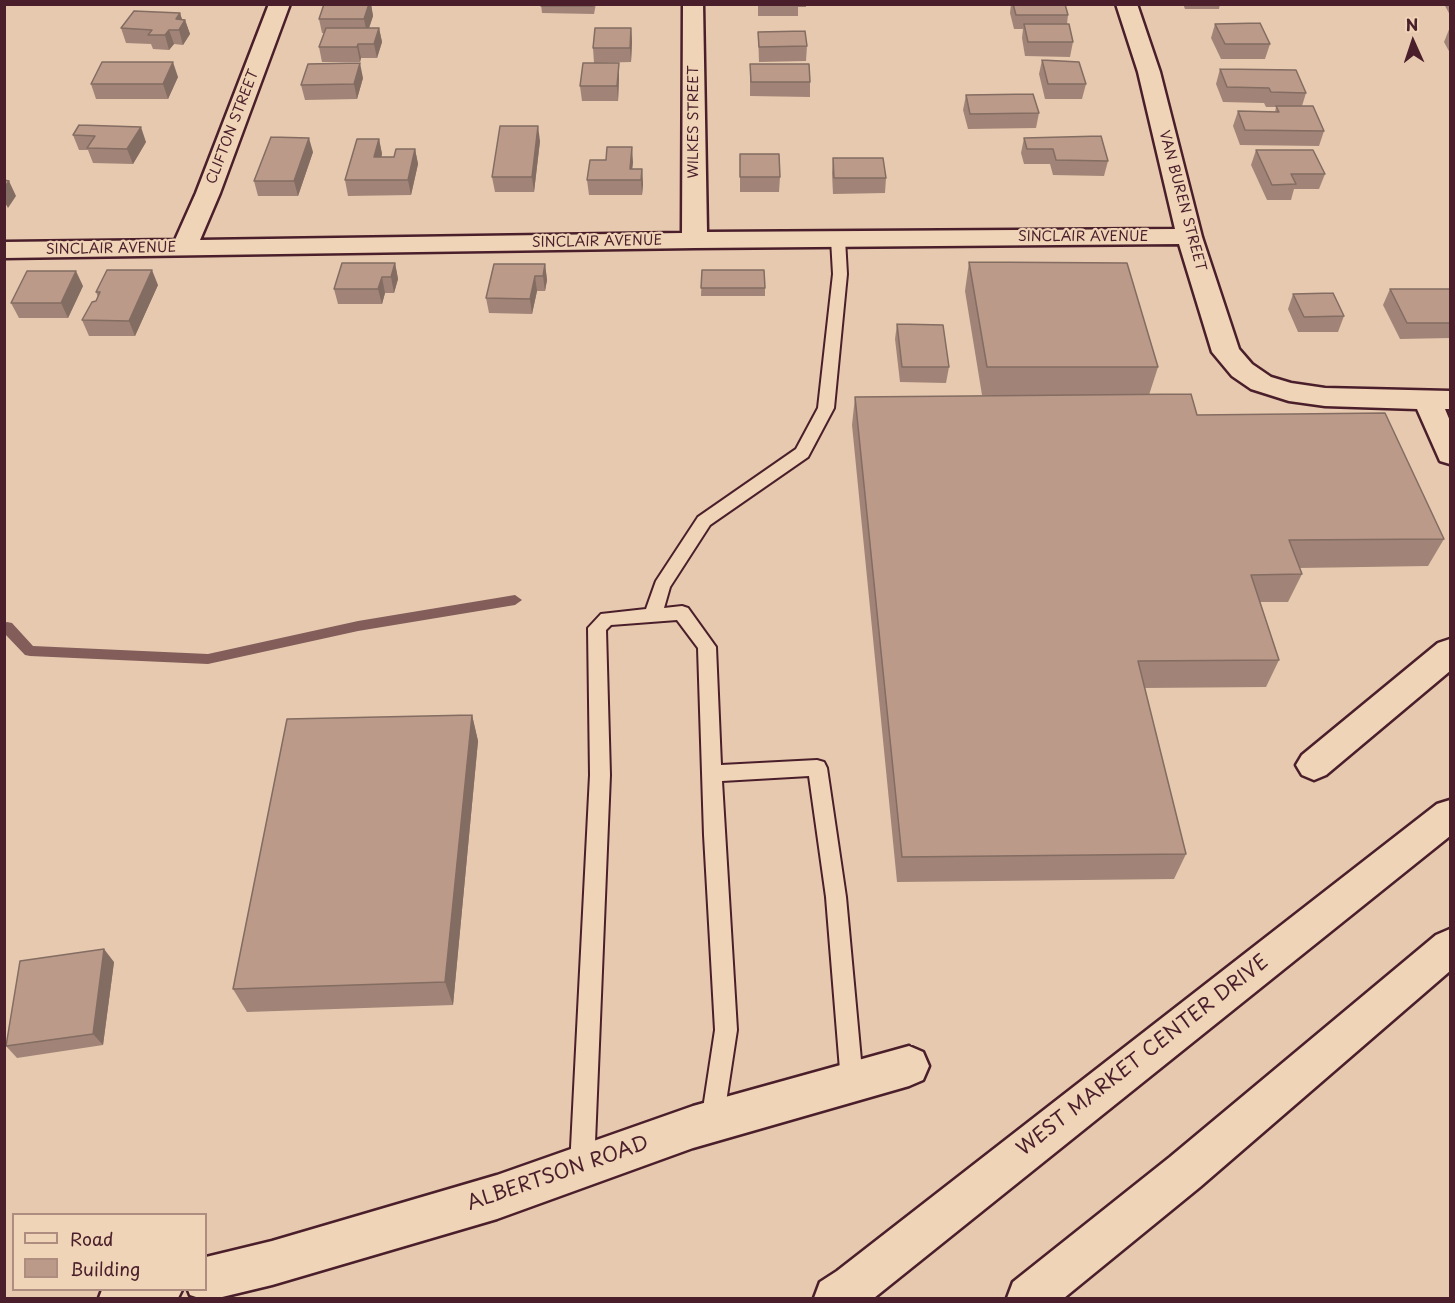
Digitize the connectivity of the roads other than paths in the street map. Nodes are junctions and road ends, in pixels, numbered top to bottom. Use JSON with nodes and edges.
{"nodes":[{"id":1,"x":280,"y":4,"type":"edge"},
{"id":2,"x":693,"y":4,"type":"edge"},
{"id":3,"x":1126,"y":4,"type":"edge"},
{"id":4,"x":1189,"y":237,"type":"junction"},
{"id":5,"x":838,"y":238,"type":"junction"},
{"id":6,"x":695,"y":240,"type":"junction"},
{"id":7,"x":183,"y":248,"type":"junction"},
{"id":8,"x":4,"y":250,"type":"edge"},
{"id":9,"x":1439,"y":400,"type":"edge"},
{"id":10,"x":1450,"y":454,"type":"edge"},
{"id":11,"x":653,"y":615,"type":"junction"},
{"id":12,"x":1450,"y":652,"type":"edge"},
{"id":13,"x":1314,"y":765,"type":"dead end"},
{"id":14,"x":712,"y":774,"type":"junction"},
{"id":15,"x":1450,"y":815,"type":"edge"},
{"id":16,"x":1450,"y":947,"type":"edge"},
{"id":17,"x":909,"y":1066,"type":"dead end"},
{"id":18,"x":852,"y":1082,"type":"junction"},
{"id":19,"x":712,"y":1122,"type":"junction"},
{"id":20,"x":582,"y":1167,"type":"junction"},
{"id":21,"x":207,"y":1279,"type":"edge"},
{"id":22,"x":155,"y":1291,"type":"edge"},
{"id":23,"x":121,"y":1299,"type":"edge"},
{"id":24,"x":836,"y":1299,"type":"edge"},
{"id":25,"x":1029,"y":1299,"type":"edge"}],
"edges":[{"from":1,"to":7,"type":"street","name":"CLIFTON STREET"},
{"from":2,"to":6,"type":"street","name":"WILKES STREET"},
{"from":3,"to":4,"type":"street","name":"VAN BUREN STREET"},
{"from":4,"to":5,"type":"street","name":"SINCLAIR AVENUE"},
{"from":4,"to":9,"type":"street","name":"VAN BUREN STREET"},
{"from":5,"to":6,"type":"street","name":"SINCLAIR AVENUE"},
{"from":5,"to":11,"type":"lane"},
{"from":6,"to":7,"type":"street","name":"SINCLAIR AVENUE"},
{"from":7,"to":8,"type":"street","name":"SINCLAIR AVENUE"},
{"from":9,"to":10,"type":"street"},
{"from":11,"to":14,"type":"lane"},
{"from":11,"to":20,"type":"lane"},
{"from":12,"to":13,"type":"street"},
{"from":14,"to":18,"type":"lane"},
{"from":14,"to":19,"type":"lane"},
{"from":15,"to":24,"type":"street","name":"WEST MARKET CENTER DRIVE"},
{"from":16,"to":25,"type":"street"},
{"from":17,"to":18,"type":"street","name":"ALBERTSON ROAD"},
{"from":18,"to":19,"type":"street","name":"ALBERTSON ROAD"},
{"from":19,"to":20,"type":"street","name":"ALBERTSON ROAD"},
{"from":20,"to":21,"type":"street","name":"ALBERTSON ROAD"},
{"from":22,"to":23,"type":"street"}]}
